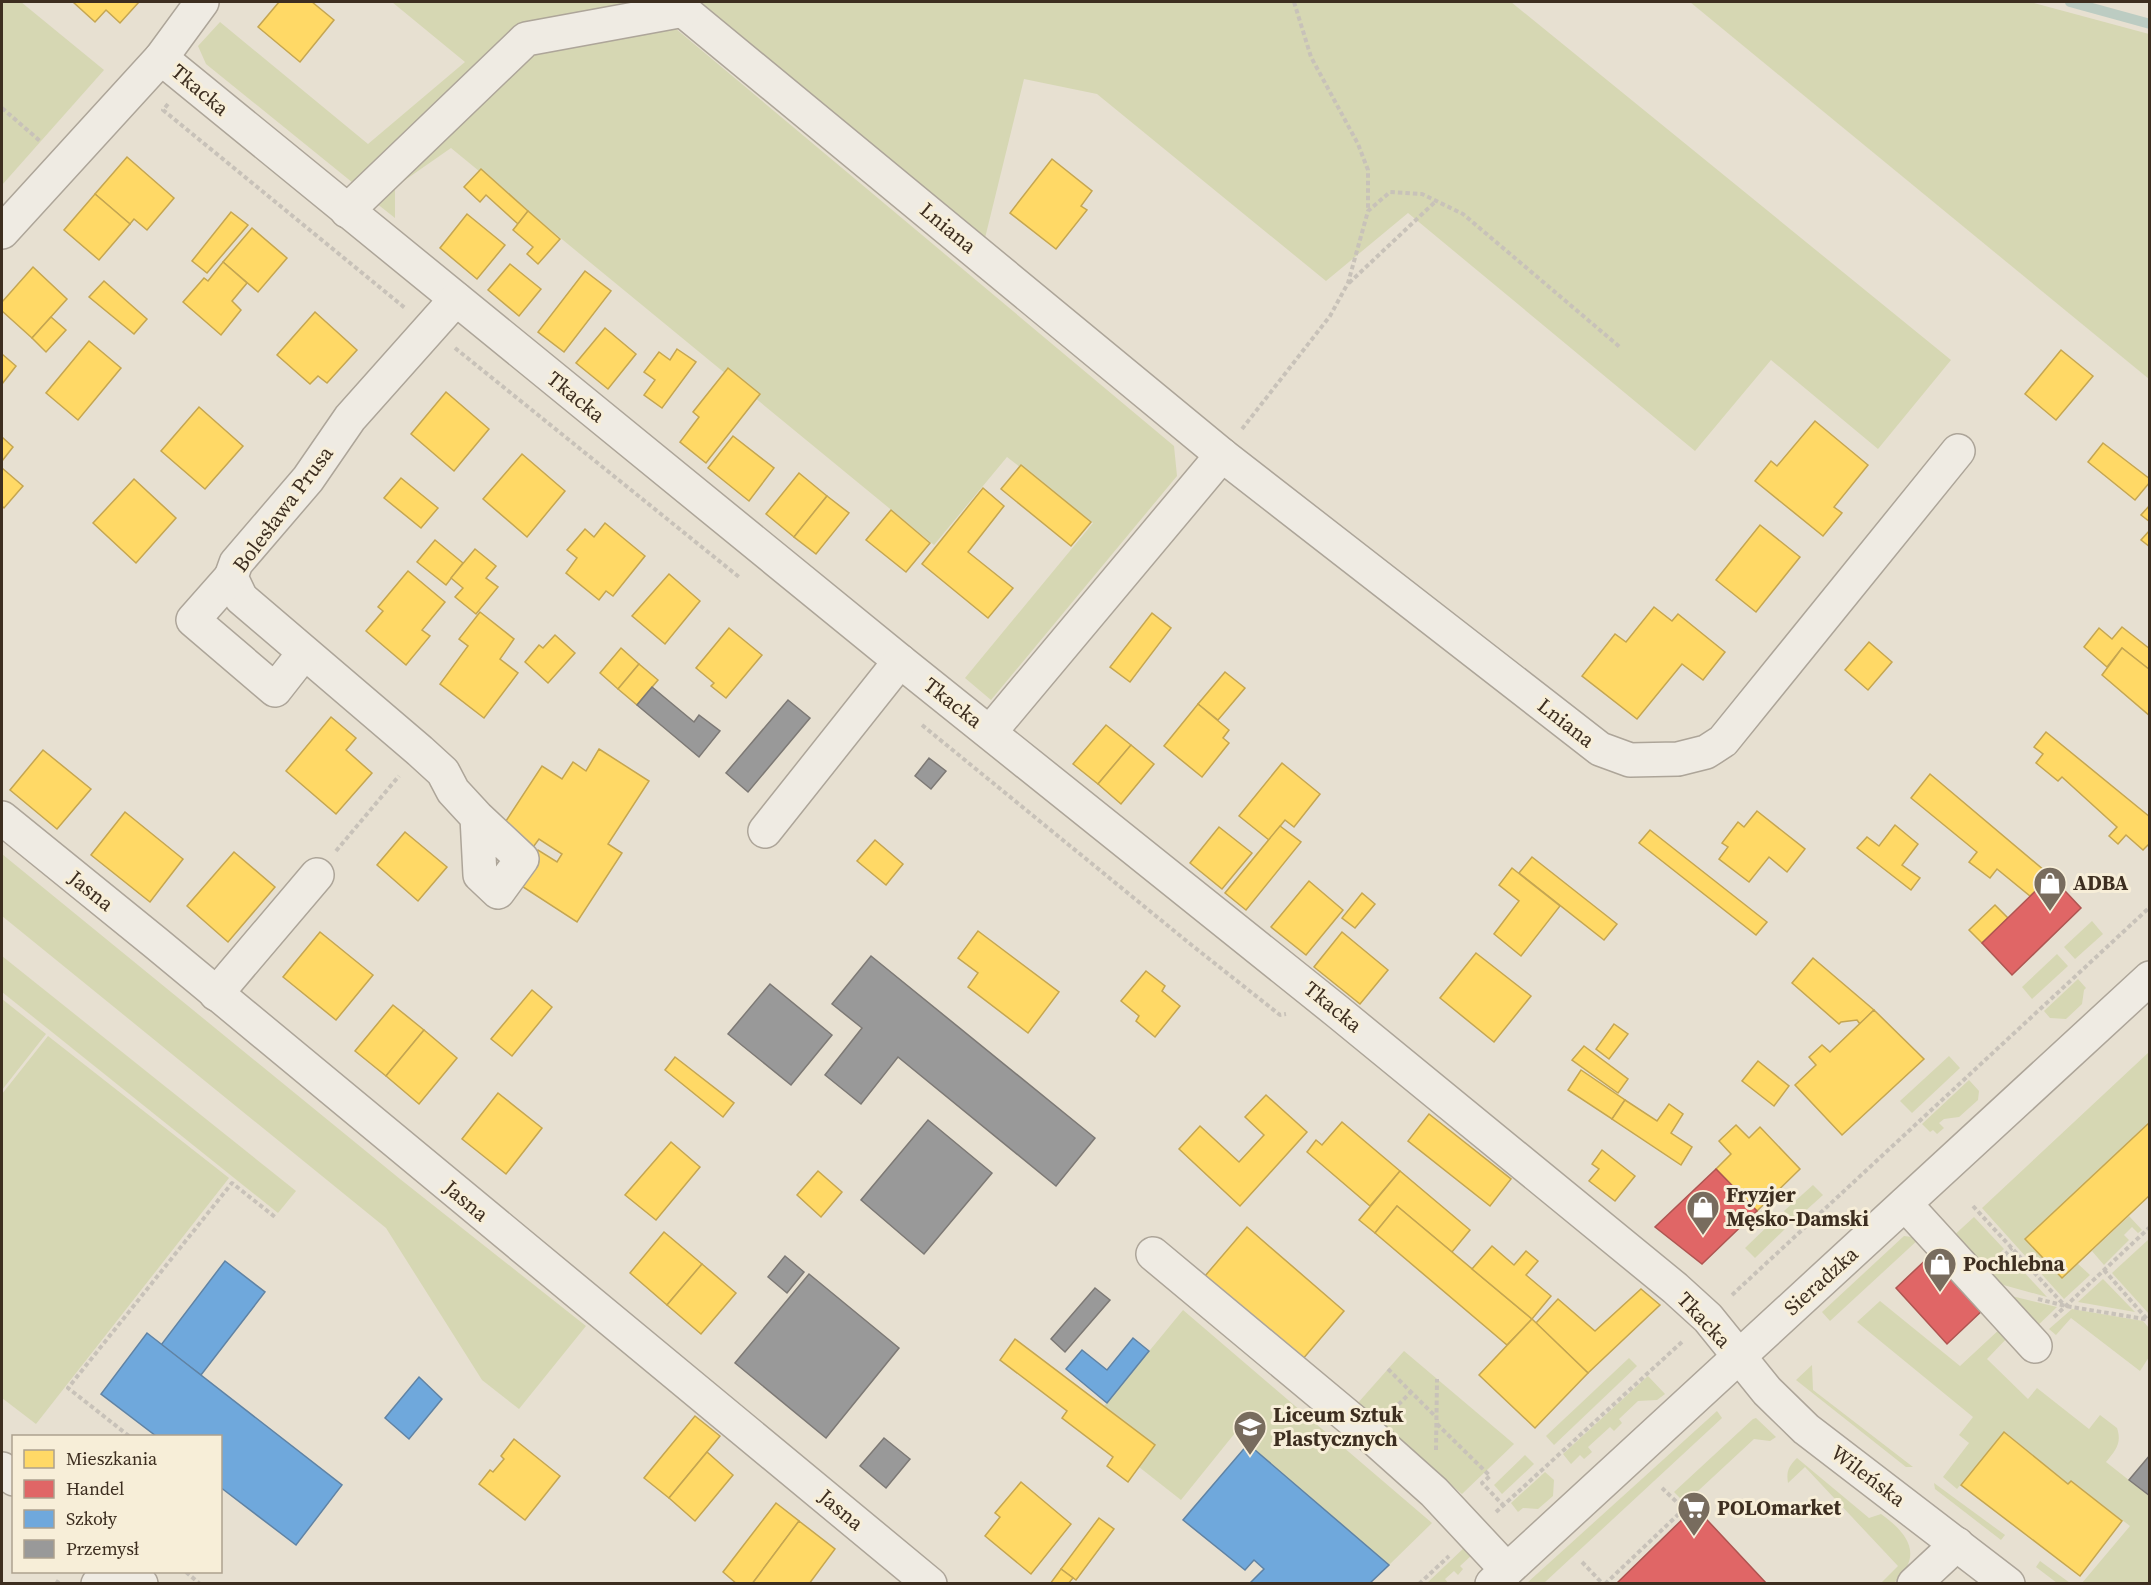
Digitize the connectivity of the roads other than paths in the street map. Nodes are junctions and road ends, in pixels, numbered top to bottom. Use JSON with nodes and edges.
{"nodes":[{"id":1,"x":202,"y":2,"type":"edge"},
{"id":2,"x":679,"y":6,"type":"edge"},
{"id":3,"x":161,"y":58,"type":"junction"},
{"id":4,"x":347,"y":211,"type":"junction"},
{"id":5,"x":2,"y":232,"type":"edge"},
{"id":6,"x":456,"y":298,"type":"junction"},
{"id":7,"x":1958,"y":451,"type":"dead end"},
{"id":8,"x":1222,"y":454,"type":"junction"},
{"id":9,"x":231,"y":577,"type":"junction"},
{"id":10,"x":304,"y":652,"type":"junction"},
{"id":11,"x":900,"y":661,"type":"junction"},
{"id":12,"x":990,"y":732,"type":"junction"},
{"id":13,"x":477,"y":816,"type":"dead end"},
{"id":14,"x":2,"y":818,"type":"edge"},
{"id":15,"x":765,"y":831,"type":"dead end"},
{"id":16,"x":316,"y":875,"type":"road end"},
{"id":17,"x":2150,"y":978,"type":"edge"},
{"id":18,"x":216,"y":994,"type":"junction"},
{"id":19,"x":1905,"y":1204,"type":"junction"},
{"id":20,"x":1153,"y":1254,"type":"dead end"},
{"id":21,"x":2032,"y":1343,"type":"road end"},
{"id":22,"x":1738,"y":1357,"type":"junction"},
{"id":23,"x":1957,"y":1544,"type":"junction"},
{"id":24,"x":127,"y":1573,"type":"edge"},
{"id":25,"x":1499,"y":1577,"type":"edge"},
{"id":26,"x":141,"y":1584,"type":"edge"},
{"id":27,"x":930,"y":1584,"type":"edge"},
{"id":28,"x":1914,"y":1584,"type":"edge"},
{"id":29,"x":2008,"y":1584,"type":"edge"}],
"edges":[{"from":1,"to":3,"type":"street"},
{"from":2,"to":4,"type":"street"},
{"from":2,"to":8,"type":"street","name":"Lniana"},
{"from":3,"to":4,"type":"street","name":"Tkacka"},
{"from":3,"to":5,"type":"street"},
{"from":4,"to":6,"type":"street","name":"Tkacka"},
{"from":6,"to":9,"type":"street","name":"Bolesława Prusa"},
{"from":6,"to":11,"type":"street","name":"Tkacka"},
{"from":7,"to":8,"type":"street","name":"Lniana"},
{"from":8,"to":12,"type":"street"},
{"from":9,"to":10,"type":"street","name":"Bolesława Prusa"},
{"from":9,"to":10,"type":"street"},
{"from":10,"to":13,"type":"street","name":"Bolesława Prusa"},
{"from":11,"to":12,"type":"street","name":"Tkacka"},
{"from":11,"to":15,"type":"street"},
{"from":12,"to":22,"type":"street","name":"Tkacka"},
{"from":14,"to":18,"type":"street","name":"Jasna"},
{"from":16,"to":18,"type":"street"},
{"from":17,"to":19,"type":"street","name":"Sieradzka"},
{"from":18,"to":27,"type":"street","name":"Jasna"},
{"from":19,"to":21,"type":"street"},
{"from":19,"to":22,"type":"street","name":"Sieradzka"},
{"from":20,"to":25,"type":"street"},
{"from":22,"to":23,"type":"street","name":"Wileńska"},
{"from":22,"to":25,"type":"street","name":"Sieradzka"},
{"from":23,"to":28,"type":"street"},
{"from":23,"to":29,"type":"street","name":"Wileńska"},
{"from":24,"to":26,"type":"street"}]}
